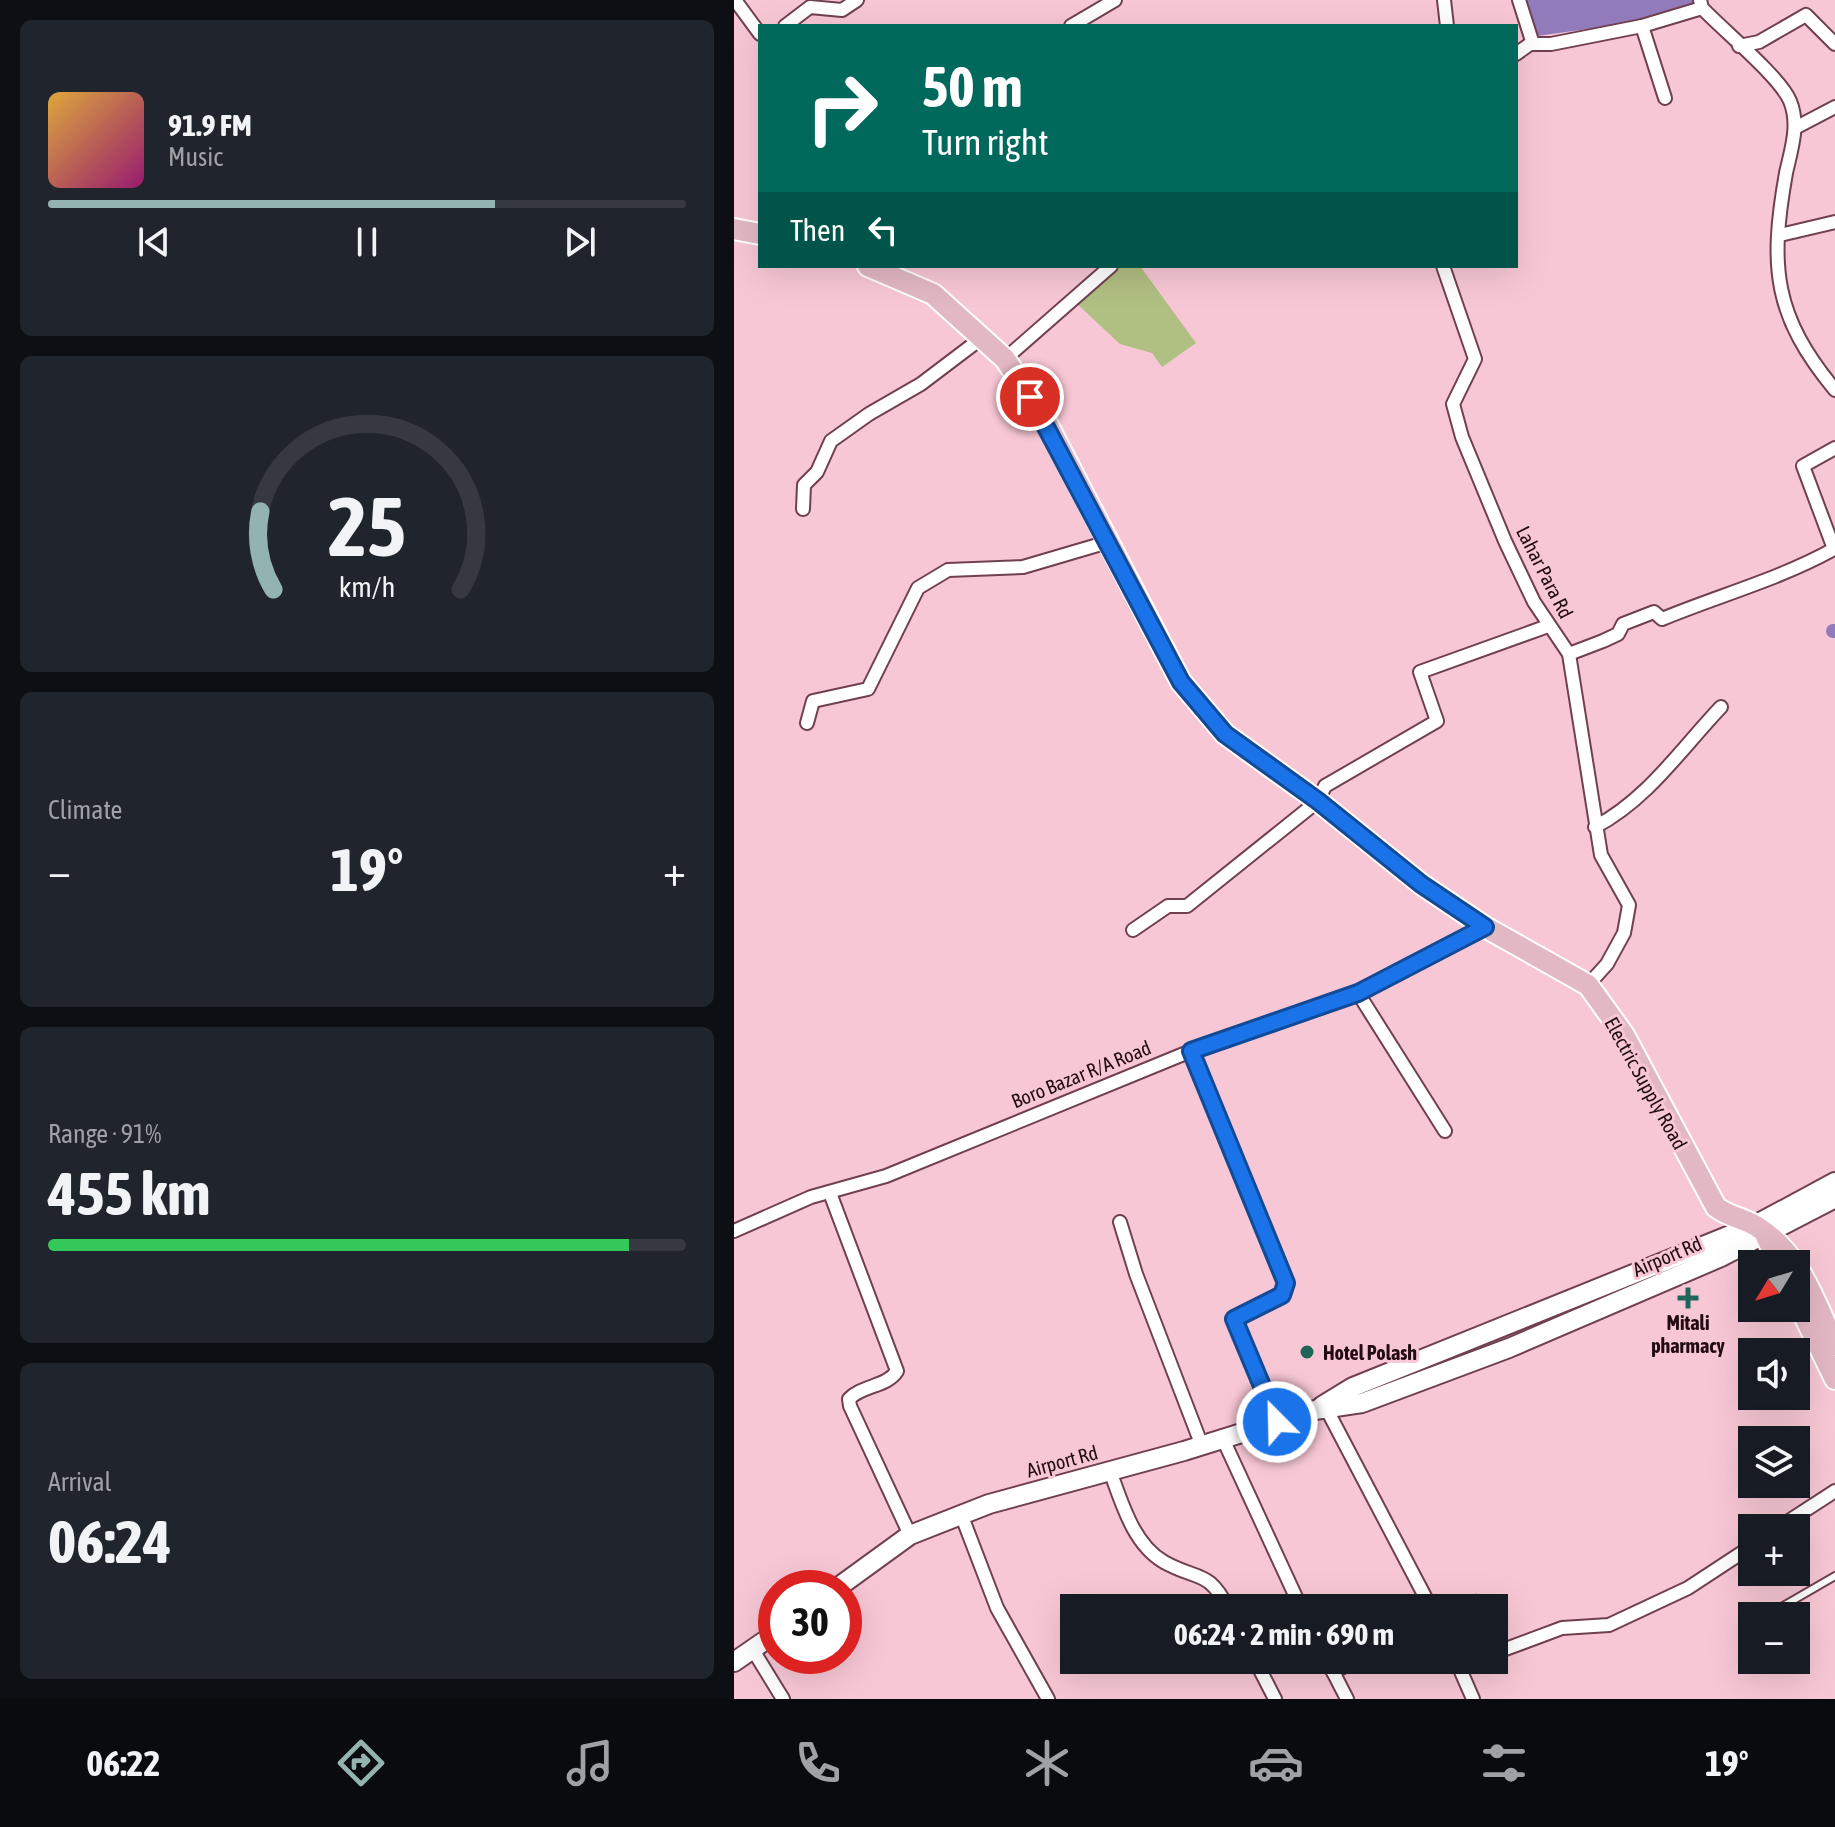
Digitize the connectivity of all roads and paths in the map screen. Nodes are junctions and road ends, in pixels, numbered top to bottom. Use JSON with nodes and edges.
{"nodes":[{"id":1,"x":735,"y":0,"type":"edge"},
{"id":2,"x":857,"y":0,"type":"edge"},
{"id":3,"x":1115,"y":0,"type":"edge"},
{"id":4,"x":1444,"y":0,"type":"edge"},
{"id":5,"x":1519,"y":0,"type":"edge"},
{"id":6,"x":1701,"y":4,"type":"edge"},
{"id":7,"x":788,"y":24,"type":"edge"},
{"id":8,"x":1074,"y":24,"type":"edge"},
{"id":9,"x":1447,"y":24,"type":"edge"},
{"id":10,"x":1642,"y":26,"type":"junction"},
{"id":11,"x":758,"y":31,"type":"edge"},
{"id":12,"x":1533,"y":44,"type":"junction"},
{"id":13,"x":1835,"y":44,"type":"edge"},
{"id":14,"x":1739,"y":46,"type":"junction"},
{"id":15,"x":1518,"y":53,"type":"edge"},
{"id":16,"x":1665,"y":98,"type":"dead end"},
{"id":17,"x":1835,"y":107,"type":"edge"},
{"id":18,"x":1795,"y":128,"type":"junction"},
{"id":19,"x":1835,"y":222,"type":"edge"},
{"id":20,"x":734,"y":229,"type":"edge"},
{"id":21,"x":758,"y":234,"type":"edge"},
{"id":22,"x":1780,"y":235,"type":"junction"},
{"id":23,"x":873,"y":268,"type":"edge"},
{"id":24,"x":1109,"y":268,"type":"edge"},
{"id":25,"x":1444,"y":268,"type":"edge"},
{"id":26,"x":983,"y":337,"type":"junction"},
{"id":27,"x":1005,"y":359,"type":"junction"},
{"id":28,"x":1835,"y":390,"type":"edge"},
{"id":29,"x":1835,"y":448,"type":"edge"},
{"id":30,"x":803,"y":509,"type":"dead end"},
{"id":31,"x":1108,"y":542,"type":"junction"},
{"id":32,"x":1548,"y":626,"type":"junction"},
{"id":33,"x":1569,"y":654,"type":"junction"},
{"id":34,"x":1721,"y":707,"type":"dead end"},
{"id":35,"x":807,"y":723,"type":"dead end"},
{"id":36,"x":1318,"y":801,"type":"junction"},
{"id":37,"x":1595,"y":827,"type":"junction"},
{"id":38,"x":1485,"y":927,"type":"junction"},
{"id":39,"x":1133,"y":930,"type":"dead end"},
{"id":40,"x":1588,"y":985,"type":"junction"},
{"id":41,"x":1358,"y":993,"type":"junction"},
{"id":42,"x":1191,"y":1051,"type":"junction"},
{"id":43,"x":1445,"y":1131,"type":"dead end"},
{"id":44,"x":1835,"y":1182,"type":"edge"},
{"id":45,"x":830,"y":1193,"type":"junction"},
{"id":46,"x":1835,"y":1198,"type":"edge"},
{"id":47,"x":1120,"y":1222,"type":"dead end"},
{"id":48,"x":1760,"y":1230,"type":"junction"},
{"id":49,"x":734,"y":1231,"type":"edge"},
{"id":50,"x":1771,"y":1250,"type":"edge"},
{"id":51,"x":1807,"y":1322,"type":"edge"},
{"id":52,"x":1835,"y":1345,"type":"edge"},
{"id":53,"x":1835,"y":1379,"type":"edge"},
{"id":54,"x":1320,"y":1409,"type":"junction"},
{"id":55,"x":1277,"y":1422,"type":"junction"},
{"id":56,"x":1223,"y":1439,"type":"junction"},
{"id":57,"x":1202,"y":1446,"type":"junction"},
{"id":58,"x":1110,"y":1471,"type":"junction"},
{"id":59,"x":1835,"y":1491,"type":"edge"},
{"id":60,"x":961,"y":1514,"type":"junction"},
{"id":61,"x":1800,"y":1514,"type":"edge"},
{"id":62,"x":910,"y":1535,"type":"junction"},
{"id":63,"x":1738,"y":1555,"type":"edge"},
{"id":64,"x":862,"y":1570,"type":"edge"},
{"id":65,"x":1835,"y":1576,"type":"edge"},
{"id":66,"x":1221,"y":1594,"type":"edge"},
{"id":67,"x":1295,"y":1594,"type":"edge"},
{"id":68,"x":1423,"y":1594,"type":"edge"},
{"id":69,"x":1790,"y":1602,"type":"edge"},
{"id":70,"x":758,"y":1646,"type":"edge"},
{"id":71,"x":1508,"y":1648,"type":"edge"},
{"id":72,"x":753,"y":1650,"type":"junction"},
{"id":73,"x":734,"y":1662,"type":"edge"},
{"id":74,"x":1262,"y":1674,"type":"edge"},
{"id":75,"x":1334,"y":1674,"type":"edge"},
{"id":76,"x":1462,"y":1674,"type":"edge"},
{"id":77,"x":783,"y":1699,"type":"edge"},
{"id":78,"x":1048,"y":1699,"type":"edge"},
{"id":79,"x":1275,"y":1699,"type":"edge"},
{"id":80,"x":1347,"y":1699,"type":"edge"},
{"id":81,"x":1473,"y":1699,"type":"edge"}],
"edges":[{"from":1,"to":11,"type":"street"},
{"from":2,"to":7,"type":"street"},
{"from":3,"to":8,"type":"street"},
{"from":4,"to":9,"type":"street"},
{"from":5,"to":12,"type":"street"},
{"from":6,"to":10,"type":"street"},
{"from":6,"to":14,"type":"street"},
{"from":10,"to":12,"type":"street"},
{"from":10,"to":16,"type":"street"},
{"from":12,"to":15,"type":"street"},
{"from":13,"to":14,"type":"street"},
{"from":14,"to":18,"type":"street"},
{"from":17,"to":18,"type":"street"},
{"from":18,"to":22,"type":"street"},
{"from":19,"to":22,"type":"street"},
{"from":20,"to":21,"type":"main road"},
{"from":22,"to":28,"type":"street"},
{"from":23,"to":26,"type":"main road","name":"Electric Supply Road"},
{"from":24,"to":27,"type":"street"},
{"from":25,"to":32,"type":"street","name":"Lahar Para Rd"},
{"from":26,"to":27,"type":"main road","name":"Electric Supply Road"},
{"from":26,"to":30,"type":"street"},
{"from":27,"to":31,"type":"main road","name":"Electric Supply Road"},
{"from":29,"to":33,"type":"street"},
{"from":31,"to":35,"type":"street"},
{"from":31,"to":36,"type":"main road","name":"Electric Supply Road"},
{"from":32,"to":33,"type":"street","name":"Lahar Para Rd"},
{"from":32,"to":36,"type":"street"},
{"from":33,"to":37,"type":"street","name":"Lahar Para Rd"},
{"from":34,"to":37,"type":"street"},
{"from":36,"to":38,"type":"main road","name":"Electric Supply Road"},
{"from":36,"to":39,"type":"street"},
{"from":37,"to":40,"type":"street","name":"Lahar Para Rd"},
{"from":38,"to":40,"type":"main road","name":"Electric Supply Road"},
{"from":38,"to":41,"type":"street","name":"Boro Bazar R/A Road"},
{"from":40,"to":48,"type":"main road","name":"Electric Supply Road"},
{"from":41,"to":42,"type":"street","name":"Boro Bazar R/A Road"},
{"from":41,"to":43,"type":"street"},
{"from":42,"to":45,"type":"street","name":"Boro Bazar R/A Road"},
{"from":42,"to":55,"type":"street"},
{"from":44,"to":48,"type":"main road"},
{"from":45,"to":49,"type":"street","name":"Boro Bazar R/A Road"},
{"from":45,"to":62,"type":"street"},
{"from":46,"to":48,"type":"main road"},
{"from":47,"to":57,"type":"street"},
{"from":48,"to":50,"type":"main road"},
{"from":48,"to":52,"type":"main road","name":"Electric Supply Road"},
{"from":48,"to":54,"type":"main road","name":"Airport Rd"},
{"from":51,"to":53,"type":"main road"},
{"from":54,"to":55,"type":"main road","name":"Airport Rd"},
{"from":54,"to":68,"type":"street"},
{"from":55,"to":56,"type":"main road","name":"Airport Rd"},
{"from":56,"to":57,"type":"main road","name":"Airport Rd"},
{"from":56,"to":67,"type":"street"},
{"from":57,"to":58,"type":"main road","name":"Airport Rd"},
{"from":58,"to":60,"type":"main road","name":"Airport Rd"},
{"from":58,"to":66,"type":"street"},
{"from":59,"to":61,"type":"street"},
{"from":60,"to":62,"type":"main road","name":"Airport Rd"},
{"from":60,"to":78,"type":"street"},
{"from":62,"to":64,"type":"main road","name":"Airport Rd"},
{"from":63,"to":71,"type":"street"},
{"from":65,"to":69,"type":"lane"},
{"from":70,"to":72,"type":"main road"},
{"from":72,"to":73,"type":"main road"},
{"from":72,"to":77,"type":"street"},
{"from":74,"to":79,"type":"street"},
{"from":75,"to":80,"type":"street"},
{"from":76,"to":81,"type":"street"}]}
